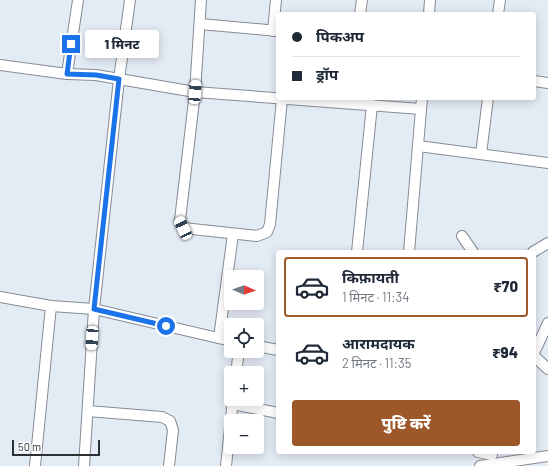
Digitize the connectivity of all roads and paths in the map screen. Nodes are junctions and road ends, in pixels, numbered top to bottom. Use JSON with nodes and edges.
{"nodes":[{"id":1,"x":78,"y":0,"type":"edge"},
{"id":2,"x":130,"y":0,"type":"edge"},
{"id":3,"x":201,"y":0,"type":"edge"},
{"id":4,"x":276,"y":0,"type":"edge"},
{"id":5,"x":362,"y":0,"type":"edge"},
{"id":6,"x":430,"y":0,"type":"edge"},
{"id":7,"x":500,"y":0,"type":"edge"},
{"id":8,"x":360,"y":12,"type":"edge"},
{"id":9,"x":429,"y":12,"type":"edge"},
{"id":10,"x":498,"y":12,"type":"edge"},
{"id":11,"x":200,"y":24,"type":"junction"},
{"id":12,"x":276,"y":31,"type":"edge"},
{"id":13,"x":0,"y":65,"type":"edge"},
{"id":14,"x":67,"y":74,"type":"junction"},
{"id":15,"x":119,"y":79,"type":"junction"},
{"id":16,"x":536,"y":81,"type":"edge"},
{"id":17,"x":548,"y":83,"type":"edge"},
{"id":18,"x":195,"y":92,"type":"junction"},
{"id":19,"x":276,"y":99,"type":"edge"},
{"id":20,"x":282,"y":100,"type":"edge"},
{"id":21,"x":317,"y":100,"type":"edge"},
{"id":22,"x":422,"y":100,"type":"edge"},
{"id":23,"x":488,"y":100,"type":"edge"},
{"id":24,"x":352,"y":101,"type":"edge"},
{"id":25,"x":372,"y":106,"type":"junction"},
{"id":26,"x":421,"y":109,"type":"junction"},
{"id":27,"x":418,"y":146,"type":"junction"},
{"id":28,"x":481,"y":154,"type":"junction"},
{"id":29,"x":548,"y":163,"type":"edge"},
{"id":30,"x":233,"y":234,"type":"junction"},
{"id":31,"x":462,"y":236,"type":"dead end"},
{"id":32,"x":548,"y":243,"type":"edge"},
{"id":33,"x":356,"y":250,"type":"edge"},
{"id":34,"x":410,"y":250,"type":"edge"},
{"id":35,"x":472,"y":250,"type":"edge"},
{"id":36,"x":536,"y":250,"type":"edge"},
{"id":37,"x":0,"y":297,"type":"edge"},
{"id":38,"x":51,"y":306,"type":"junction"},
{"id":39,"x":94,"y":309,"type":"junction"},
{"id":40,"x":548,"y":323,"type":"edge"},
{"id":41,"x":219,"y":338,"type":"junction"},
{"id":42,"x":224,"y":339,"type":"edge"},
{"id":43,"x":264,"y":347,"type":"edge"},
{"id":44,"x":536,"y":348,"type":"edge"},
{"id":45,"x":276,"y":350,"type":"edge"},
{"id":46,"x":536,"y":351,"type":"edge"},
{"id":47,"x":548,"y":369,"type":"edge"},
{"id":48,"x":233,"y":406,"type":"edge"},
{"id":49,"x":249,"y":406,"type":"edge"},
{"id":50,"x":88,"y":411,"type":"junction"},
{"id":51,"x":276,"y":413,"type":"edge"},
{"id":52,"x":491,"y":454,"type":"edge"},
{"id":53,"x":548,"y":456,"type":"edge"},
{"id":54,"x":484,"y":465,"type":"edge"},
{"id":55,"x":35,"y":466,"type":"edge"},
{"id":56,"x":84,"y":466,"type":"edge"},
{"id":57,"x":169,"y":466,"type":"edge"},
{"id":58,"x":226,"y":466,"type":"edge"}],
"edges":[{"from":1,"to":14,"type":"street"},
{"from":2,"to":15,"type":"street"},
{"from":3,"to":11,"type":"street"},
{"from":4,"to":12,"type":"street"},
{"from":5,"to":8,"type":"street"},
{"from":6,"to":9,"type":"street"},
{"from":7,"to":10,"type":"street"},
{"from":11,"to":12,"type":"street"},
{"from":11,"to":18,"type":"street"},
{"from":13,"to":14,"type":"street"},
{"from":14,"to":15,"type":"street"},
{"from":15,"to":18,"type":"street"},
{"from":15,"to":39,"type":"street"},
{"from":16,"to":17,"type":"street"},
{"from":18,"to":19,"type":"street"},
{"from":18,"to":30,"type":"street"},
{"from":20,"to":30,"type":"street"},
{"from":21,"to":24,"type":"street"},
{"from":22,"to":26,"type":"street"},
{"from":23,"to":28,"type":"street"},
{"from":24,"to":25,"type":"street"},
{"from":25,"to":26,"type":"street"},
{"from":25,"to":33,"type":"street"},
{"from":26,"to":27,"type":"street"},
{"from":27,"to":28,"type":"street"},
{"from":27,"to":34,"type":"street"},
{"from":28,"to":29,"type":"street"},
{"from":30,"to":41,"type":"street"},
{"from":31,"to":35,"type":"street"},
{"from":32,"to":36,"type":"street"},
{"from":37,"to":38,"type":"street"},
{"from":38,"to":39,"type":"street"},
{"from":38,"to":55,"type":"street"},
{"from":39,"to":41,"type":"street"},
{"from":39,"to":50,"type":"street"},
{"from":40,"to":44,"type":"street"},
{"from":41,"to":42,"type":"street"},
{"from":43,"to":45,"type":"street"},
{"from":46,"to":47,"type":"street"},
{"from":48,"to":58,"type":"street"},
{"from":49,"to":51,"type":"street"},
{"from":50,"to":56,"type":"street"},
{"from":50,"to":57,"type":"street"},
{"from":52,"to":54,"type":"street"},
{"from":53,"to":54,"type":"street"}]}
